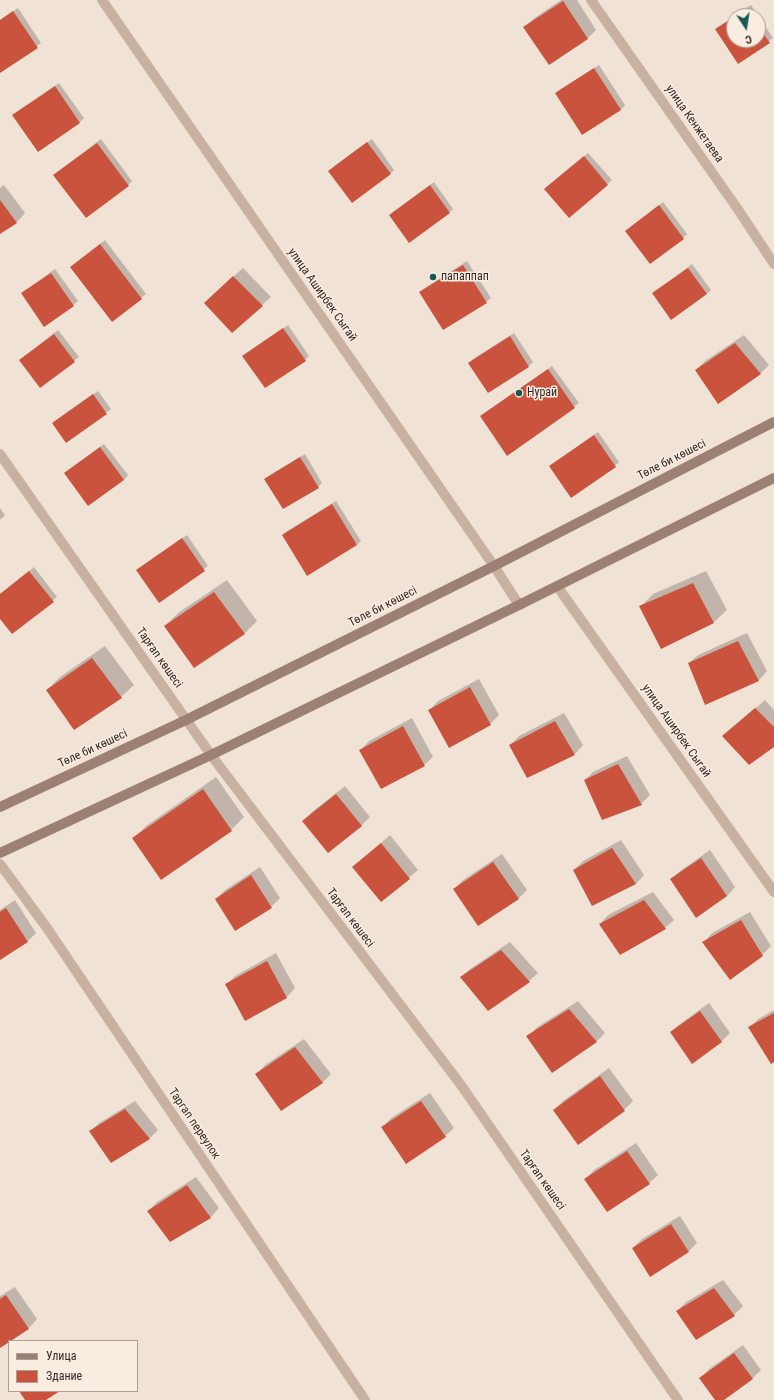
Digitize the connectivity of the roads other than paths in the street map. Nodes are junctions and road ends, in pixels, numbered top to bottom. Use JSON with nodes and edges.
{"nodes":[{"id":1,"x":102,"y":0,"type":"edge"},
{"id":2,"x":591,"y":0,"type":"edge"},
{"id":3,"x":774,"y":264,"type":"edge"},
{"id":4,"x":774,"y":422,"type":"edge"},
{"id":5,"x":0,"y":454,"type":"edge"},
{"id":6,"x":774,"y":478,"type":"edge"},
{"id":7,"x":494,"y":566,"type":"junction"},
{"id":8,"x":557,"y":586,"type":"junction"},
{"id":9,"x":519,"y":605,"type":"junction"},
{"id":10,"x":186,"y":720,"type":"junction"},
{"id":11,"x":211,"y":755,"type":"junction"},
{"id":12,"x":0,"y":807,"type":"edge"},
{"id":13,"x":0,"y":853,"type":"edge"},
{"id":14,"x":0,"y":864,"type":"edge"},
{"id":15,"x":774,"y":892,"type":"edge"},
{"id":16,"x":365,"y":1400,"type":"edge"},
{"id":17,"x":678,"y":1400,"type":"edge"}],
"edges":[{"from":1,"to":7,"type":"street","name":"улица Аширбек Сыгай"},
{"from":2,"to":3,"type":"street","name":"улица Кенжетаева"},
{"from":4,"to":7,"type":"main road","name":"Төле би көшесі"},
{"from":5,"to":10,"type":"street","name":"Тарғап көшесі"},
{"from":6,"to":8,"type":"main road"},
{"from":7,"to":9,"type":"street","name":"улица Аширбек Сыгай"},
{"from":7,"to":10,"type":"main road","name":"Төле би көшесі"},
{"from":8,"to":9,"type":"main road"},
{"from":8,"to":15,"type":"street","name":"улица Аширбек Сыгай"},
{"from":9,"to":11,"type":"main road"},
{"from":10,"to":11,"type":"street","name":"Тарғап көшесі"},
{"from":10,"to":12,"type":"main road","name":"Төле би көшесі"},
{"from":11,"to":13,"type":"main road"},
{"from":11,"to":17,"type":"street","name":"Тарғап көшесі"},
{"from":14,"to":16,"type":"street","name":"Таргап переулок"}]}
